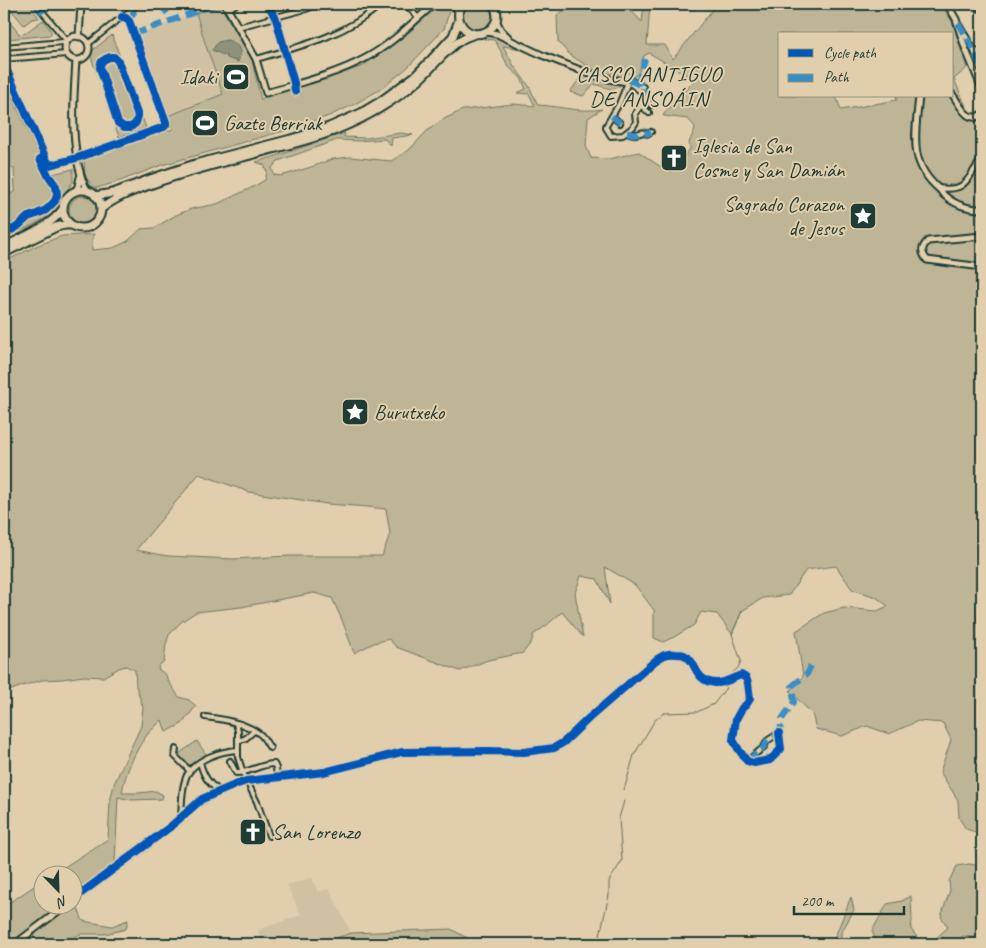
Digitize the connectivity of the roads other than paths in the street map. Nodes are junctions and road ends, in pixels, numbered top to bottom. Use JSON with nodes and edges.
{"nodes":[{"id":1,"x":36,"y":4,"type":"edge"},
{"id":2,"x":81,"y":4,"type":"edge"},
{"id":3,"x":138,"y":4,"type":"edge"},
{"id":4,"x":225,"y":4,"type":"edge"},
{"id":5,"x":236,"y":4,"type":"edge"},
{"id":6,"x":318,"y":4,"type":"edge"},
{"id":7,"x":382,"y":4,"type":"edge"},
{"id":8,"x":406,"y":4,"type":"edge"},
{"id":9,"x":434,"y":4,"type":"edge"},
{"id":10,"x":454,"y":4,"type":"edge"},
{"id":11,"x":463,"y":4,"type":"edge"},
{"id":12,"x":492,"y":4,"type":"edge"},
{"id":13,"x":498,"y":4,"type":"edge"},
{"id":14,"x":947,"y":4,"type":"edge"},
{"id":15,"x":228,"y":10,"type":"junction"},
{"id":16,"x":496,"y":12,"type":"junction"},
{"id":17,"x":122,"y":17,"type":"junction"},
{"id":18,"x":459,"y":17,"type":"junction"},
{"id":19,"x":418,"y":18,"type":"junction"},
{"id":20,"x":496,"y":20,"type":"junction"},
{"id":21,"x":958,"y":23,"type":"junction"},
{"id":22,"x":238,"y":27,"type":"junction"},
{"id":23,"x":487,"y":32,"type":"junction"},
{"id":24,"x":475,"y":34,"type":"junction"},
{"id":25,"x":79,"y":37,"type":"junction"},
{"id":26,"x":67,"y":42,"type":"junction"},
{"id":27,"x":88,"y":44,"type":"junction"},
{"id":28,"x":519,"y":44,"type":"junction"},
{"id":29,"x":4,"y":47,"type":"edge"},
{"id":30,"x":973,"y":48,"type":"junction"},
{"id":31,"x":67,"y":54,"type":"junction"},
{"id":32,"x":982,"y":54,"type":"edge"},
{"id":33,"x":256,"y":58,"type":"junction"},
{"id":34,"x":4,"y":59,"type":"edge"},
{"id":35,"x":76,"y":60,"type":"junction"},
{"id":36,"x":4,"y":64,"type":"edge"},
{"id":37,"x":982,"y":74,"type":"edge"},
{"id":38,"x":628,"y":82,"type":"junction"},
{"id":39,"x":982,"y":90,"type":"edge"},
{"id":40,"x":645,"y":96,"type":"junction"},
{"id":41,"x":954,"y":97,"type":"edge"},
{"id":42,"x":920,"y":98,"type":"edge"},
{"id":43,"x":641,"y":105,"type":"junction"},
{"id":44,"x":651,"y":105,"type":"dead end"},
{"id":45,"x":649,"y":113,"type":"dead end"},
{"id":46,"x":982,"y":114,"type":"edge"},
{"id":47,"x":612,"y":116,"type":"junction"},
{"id":48,"x":620,"y":123,"type":"dead end"},
{"id":49,"x":627,"y":132,"type":"junction"},
{"id":50,"x":651,"y":132,"type":"dead end"},
{"id":51,"x":77,"y":158,"type":"junction"},
{"id":52,"x":982,"y":159,"type":"edge"},
{"id":53,"x":80,"y":174,"type":"junction"},
{"id":54,"x":938,"y":188,"type":"junction"},
{"id":55,"x":74,"y":192,"type":"junction"},
{"id":56,"x":92,"y":194,"type":"junction"},
{"id":57,"x":63,"y":209,"type":"junction"},
{"id":58,"x":982,"y":209,"type":"edge"},
{"id":59,"x":101,"y":210,"type":"junction"},
{"id":60,"x":72,"y":225,"type":"junction"},
{"id":61,"x":982,"y":236,"type":"edge"},
{"id":62,"x":4,"y":247,"type":"edge"},
{"id":63,"x":4,"y":253,"type":"edge"},
{"id":64,"x":982,"y":267,"type":"edge"},
{"id":65,"x":205,"y":717,"type":"dead end"},
{"id":66,"x":236,"y":724,"type":"junction"},
{"id":67,"x":254,"y":731,"type":"junction"},
{"id":68,"x":238,"y":739,"type":"junction"},
{"id":69,"x":270,"y":748,"type":"dead end"},
{"id":70,"x":176,"y":749,"type":"dead end"},
{"id":71,"x":238,"y":750,"type":"junction"},
{"id":72,"x":230,"y":761,"type":"dead end"},
{"id":73,"x":747,"y":761,"type":"junction"},
{"id":74,"x":200,"y":762,"type":"junction"},
{"id":75,"x":190,"y":771,"type":"junction"},
{"id":76,"x":243,"y":773,"type":"junction"},
{"id":77,"x":277,"y":778,"type":"junction"},
{"id":78,"x":246,"y":781,"type":"junction"},
{"id":79,"x":220,"y":791,"type":"junction"},
{"id":80,"x":212,"y":795,"type":"joint"},
{"id":81,"x":181,"y":818,"type":"junction"},
{"id":82,"x":269,"y":836,"type":"dead end"},
{"id":83,"x":82,"y":893,"type":"edge"},
{"id":84,"x":52,"y":916,"type":"edge"},
{"id":85,"x":16,"y":944,"type":"edge"}],
"edges":[{"from":1,"to":26,"type":"street"},
{"from":2,"to":25,"type":"street"},
{"from":3,"to":17,"type":"street"},
{"from":4,"to":15,"type":"street"},
{"from":5,"to":15,"type":"street"},
{"from":6,"to":22,"type":"street"},
{"from":7,"to":33,"type":"street"},
{"from":8,"to":19,"type":"street"},
{"from":9,"to":19,"type":"street"},
{"from":10,"to":18,"type":"street"},
{"from":11,"to":18,"type":"highway"},
{"from":12,"to":16,"type":"highway"},
{"from":13,"to":16,"type":"highway"},
{"from":14,"to":21,"type":"street"},
{"from":15,"to":22,"type":"street"},
{"from":16,"to":20,"type":"highway"},
{"from":17,"to":27,"type":"street"},
{"from":17,"to":51,"type":"street"},
{"from":18,"to":24,"type":"highway"},
{"from":18,"to":56,"type":"highway"},
{"from":19,"to":33,"type":"street"},
{"from":20,"to":23,"type":"highway"},
{"from":20,"to":28,"type":"street"},
{"from":21,"to":30,"type":"street"},
{"from":21,"to":39,"type":"street"},
{"from":22,"to":33,"type":"street"},
{"from":23,"to":24,"type":"highway"},
{"from":23,"to":28,"type":"street"},
{"from":24,"to":59,"type":"highway"},
{"from":25,"to":26,"type":"street"},
{"from":25,"to":27,"type":"street"},
{"from":26,"to":29,"type":"street"},
{"from":26,"to":31,"type":"street"},
{"from":27,"to":35,"type":"street"},
{"from":28,"to":38,"type":"street"},
{"from":30,"to":32,"type":"street"},
{"from":30,"to":37,"type":"street"},
{"from":31,"to":34,"type":"street"},
{"from":31,"to":35,"type":"street"},
{"from":35,"to":51,"type":"street"},
{"from":36,"to":51,"type":"street"},
{"from":38,"to":40,"type":"street"},
{"from":38,"to":47,"type":"street"},
{"from":40,"to":43,"type":"street"},
{"from":40,"to":44,"type":"street"},
{"from":41,"to":46,"type":"street"},
{"from":42,"to":54,"type":"street"},
{"from":43,"to":45,"type":"street"},
{"from":43,"to":49,"type":"street"},
{"from":47,"to":48,"type":"street"},
{"from":47,"to":49,"type":"street"},
{"from":49,"to":50,"type":"street"},
{"from":51,"to":53,"type":"street"},
{"from":52,"to":54,"type":"street"},
{"from":53,"to":55,"type":"street"},
{"from":53,"to":56,"type":"street"},
{"from":54,"to":58,"type":"street"},
{"from":55,"to":56,"type":"highway"},
{"from":55,"to":57,"type":"highway"},
{"from":56,"to":59,"type":"highway"},
{"from":57,"to":60,"type":"highway"},
{"from":57,"to":62,"type":"highway"},
{"from":59,"to":60,"type":"highway"},
{"from":60,"to":63,"type":"highway"},
{"from":61,"to":64,"type":"street"},
{"from":65,"to":66,"type":"street"},
{"from":66,"to":67,"type":"street"},
{"from":66,"to":68,"type":"street"},
{"from":67,"to":68,"type":"street"},
{"from":67,"to":69,"type":"street"},
{"from":68,"to":71,"type":"street"},
{"from":70,"to":75,"type":"street"},
{"from":71,"to":74,"type":"street"},
{"from":71,"to":76,"type":"street"},
{"from":72,"to":76,"type":"street"},
{"from":73,"to":73,"type":"street"},
{"from":73,"to":77,"type":"street"},
{"from":74,"to":75,"type":"street"},
{"from":74,"to":79,"type":"street"},
{"from":75,"to":81,"type":"street"},
{"from":76,"to":77,"type":"street"},
{"from":76,"to":78,"type":"street"},
{"from":77,"to":78,"type":"street"},
{"from":78,"to":79,"type":"street"},
{"from":78,"to":82,"type":"street"},
{"from":79,"to":80,"type":"street"},
{"from":80,"to":81,"type":"street"},
{"from":81,"to":83,"type":"street"},
{"from":84,"to":85,"type":"street"}]}
